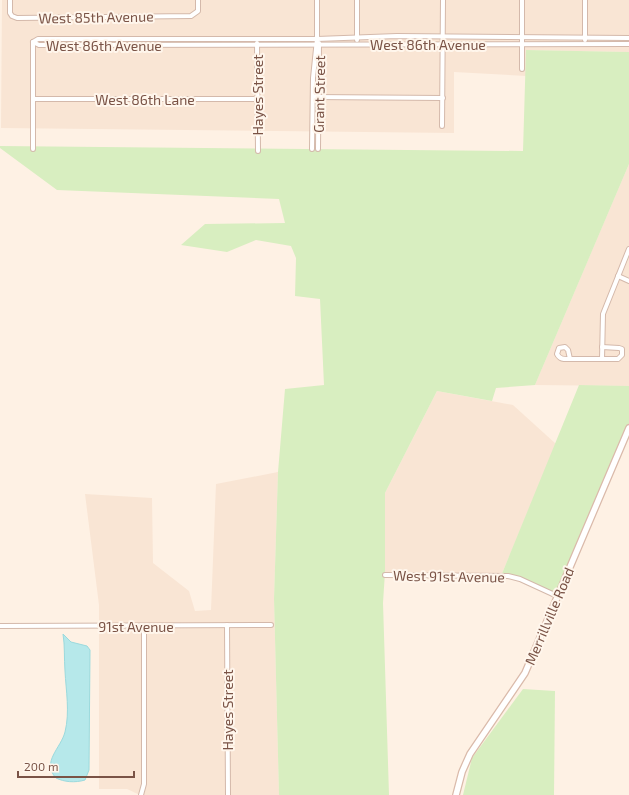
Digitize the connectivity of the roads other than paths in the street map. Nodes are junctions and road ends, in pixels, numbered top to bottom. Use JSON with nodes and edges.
{"nodes":[{"id":1,"x":10,"y":0,"type":"edge"},
{"id":2,"x":198,"y":0,"type":"edge"},
{"id":3,"x":317,"y":0,"type":"edge"},
{"id":4,"x":357,"y":0,"type":"edge"},
{"id":5,"x":444,"y":0,"type":"edge"},
{"id":6,"x":522,"y":0,"type":"edge"},
{"id":7,"x":585,"y":0,"type":"edge"},
{"id":8,"x":443,"y":36,"type":"junction"},
{"id":9,"x":257,"y":38,"type":"junction"},
{"id":10,"x":357,"y":38,"type":"junction"},
{"id":11,"x":521,"y":38,"type":"junction"},
{"id":12,"x":585,"y":38,"type":"junction"},
{"id":13,"x":629,"y":38,"type":"edge"},
{"id":14,"x":317,"y":39,"type":"junction"},
{"id":15,"x":33,"y":42,"type":"junction"},
{"id":16,"x":443,"y":43,"type":"junction"},
{"id":17,"x":356,"y":44,"type":"junction"},
{"id":18,"x":521,"y":44,"type":"junction"},
{"id":19,"x":585,"y":44,"type":"junction"},
{"id":20,"x":629,"y":44,"type":"edge"},
{"id":21,"x":257,"y":45,"type":"junction"},
{"id":22,"x":318,"y":45,"type":"junction"},
{"id":23,"x":522,"y":69,"type":"dead end"},
{"id":24,"x":313,"y":97,"type":"junction"},
{"id":25,"x":319,"y":97,"type":"junction"},
{"id":26,"x":443,"y":98,"type":"junction"},
{"id":27,"x":33,"y":99,"type":"junction"},
{"id":28,"x":257,"y":99,"type":"junction"},
{"id":29,"x":442,"y":126,"type":"dead end"},
{"id":30,"x":33,"y":149,"type":"dead end"},
{"id":31,"x":312,"y":149,"type":"dead end"},
{"id":32,"x":318,"y":149,"type":"dead end"},
{"id":33,"x":258,"y":151,"type":"dead end"},
{"id":34,"x":629,"y":249,"type":"edge"},
{"id":35,"x":618,"y":276,"type":"junction"},
{"id":36,"x":629,"y":280,"type":"edge"},
{"id":37,"x":602,"y":347,"type":"junction"},
{"id":38,"x":570,"y":359,"type":"dead end"},
{"id":39,"x":602,"y":359,"type":"junction"},
{"id":40,"x":629,"y":428,"type":"edge"},
{"id":41,"x":386,"y":575,"type":"dead end"},
{"id":42,"x":557,"y":596,"type":"junction"},
{"id":43,"x":0,"y":626,"type":"edge"},
{"id":44,"x":144,"y":626,"type":"junction"},
{"id":45,"x":227,"y":626,"type":"junction"},
{"id":46,"x":272,"y":626,"type":"dead end"},
{"id":47,"x":142,"y":795,"type":"edge"},
{"id":48,"x":228,"y":795,"type":"edge"},
{"id":49,"x":456,"y":795,"type":"edge"}],
"edges":[{"from":1,"to":2,"type":"street","name":"West 85th Avenue"},
{"from":3,"to":14,"type":"street","name":"Grant Street"},
{"from":4,"to":10,"type":"street"},
{"from":5,"to":8,"type":"street"},
{"from":6,"to":11,"type":"street"},
{"from":7,"to":12,"type":"street"},
{"from":8,"to":10,"type":"street","name":"West 86th Avenue"},
{"from":8,"to":11,"type":"street","name":"West 86th Avenue"},
{"from":8,"to":16,"type":"street"},
{"from":9,"to":14,"type":"street","name":"West 86th Avenue"},
{"from":9,"to":15,"type":"street","name":"West 86th Avenue"},
{"from":9,"to":21,"type":"street","name":"Hayes Street"},
{"from":10,"to":14,"type":"street","name":"West 86th Avenue"},
{"from":10,"to":17,"type":"street"},
{"from":11,"to":12,"type":"street","name":"West 86th Avenue"},
{"from":11,"to":18,"type":"street"},
{"from":12,"to":13,"type":"street","name":"West 86th Avenue"},
{"from":12,"to":19,"type":"street"},
{"from":14,"to":22,"type":"street","name":"Grant Street"},
{"from":15,"to":21,"type":"street","name":"West 86th Avenue"},
{"from":15,"to":27,"type":"street"},
{"from":16,"to":17,"type":"street","name":"West 86th Avenue"},
{"from":16,"to":18,"type":"street","name":"West 86th Avenue"},
{"from":16,"to":26,"type":"street"},
{"from":17,"to":22,"type":"street","name":"West 86th Avenue"},
{"from":18,"to":19,"type":"street","name":"West 86th Avenue"},
{"from":18,"to":23,"type":"street"},
{"from":19,"to":20,"type":"street","name":"West 86th Avenue"},
{"from":21,"to":22,"type":"street","name":"West 86th Avenue"},
{"from":21,"to":28,"type":"street","name":"Hayes Street"},
{"from":22,"to":24,"type":"street","name":"Grant Street"},
{"from":22,"to":25,"type":"street","name":"Grant Street"},
{"from":24,"to":25,"type":"street"},
{"from":24,"to":31,"type":"street","name":"Grant Street"},
{"from":25,"to":26,"type":"street"},
{"from":25,"to":32,"type":"street","name":"Grant Street"},
{"from":26,"to":29,"type":"street"},
{"from":27,"to":28,"type":"street","name":"West 86th Lane"},
{"from":27,"to":30,"type":"street"},
{"from":28,"to":33,"type":"street","name":"Hayes Street"},
{"from":34,"to":35,"type":"street"},
{"from":35,"to":36,"type":"street"},
{"from":35,"to":37,"type":"street"},
{"from":37,"to":39,"type":"street"},
{"from":37,"to":39,"type":"street"},
{"from":38,"to":39,"type":"street"},
{"from":40,"to":42,"type":"street","name":"Merrillville Road"},
{"from":41,"to":42,"type":"street","name":"West 91st Avenue"},
{"from":42,"to":49,"type":"street","name":"Merrillville Road"},
{"from":43,"to":44,"type":"street","name":"91st Avenue"},
{"from":44,"to":45,"type":"street","name":"91st Avenue"},
{"from":44,"to":47,"type":"street"},
{"from":45,"to":46,"type":"street","name":"91st Avenue"},
{"from":45,"to":48,"type":"street","name":"Hayes Street"}]}
